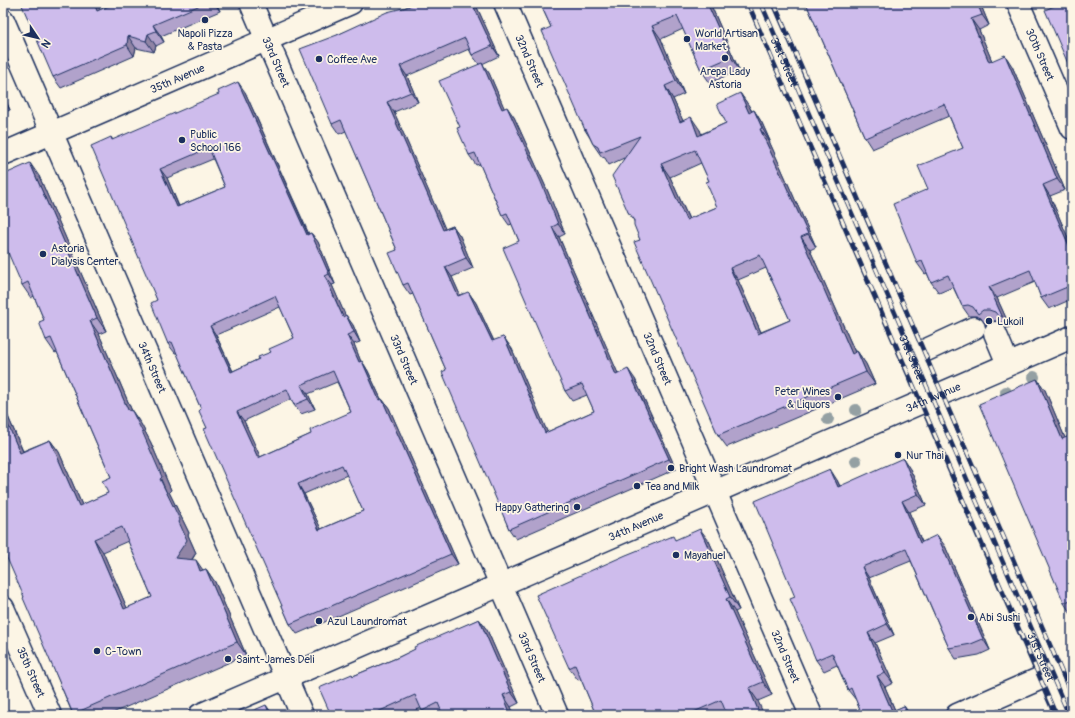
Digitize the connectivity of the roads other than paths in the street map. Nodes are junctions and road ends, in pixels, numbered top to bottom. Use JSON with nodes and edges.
{"nodes":[{"id":1,"x":251,"y":3,"type":"edge"},
{"id":2,"x":351,"y":3,"type":"edge"},
{"id":3,"x":505,"y":3,"type":"edge"},
{"id":4,"x":759,"y":3,"type":"edge"},
{"id":5,"x":1018,"y":3,"type":"edge"},
{"id":6,"x":3,"y":20,"type":"edge"},
{"id":7,"x":267,"y":39,"type":"junction"},
{"id":8,"x":1072,"y":128,"type":"edge"},
{"id":9,"x":52,"y":133,"type":"junction"},
{"id":10,"x":3,"y":154,"type":"edge"},
{"id":11,"x":974,"y":328,"type":"dead end"},
{"id":12,"x":995,"y":334,"type":"dead end"},
{"id":13,"x":1072,"y":336,"type":"edge"},
{"id":14,"x":911,"y":357,"type":"junction"},
{"id":15,"x":1008,"y":364,"type":"junction"},
{"id":16,"x":929,"y":399,"type":"junction"},
{"id":17,"x":715,"y":492,"type":"junction"},
{"id":18,"x":501,"y":584,"type":"junction"},
{"id":19,"x":3,"y":608,"type":"edge"},
{"id":20,"x":1048,"y":675,"type":"junction"},
{"id":21,"x":286,"y":678,"type":"junction"},
{"id":22,"x":50,"y":715,"type":"edge"},
{"id":23,"x":200,"y":715,"type":"edge"},
{"id":24,"x":302,"y":715,"type":"edge"},
{"id":25,"x":557,"y":715,"type":"edge"},
{"id":26,"x":811,"y":715,"type":"edge"},
{"id":27,"x":957,"y":715,"type":"edge"},
{"id":28,"x":1066,"y":715,"type":"edge"}],
"edges":[{"from":1,"to":7,"type":"street","name":"33rd Street"},
{"from":2,"to":7,"type":"street","name":"35th Avenue"},
{"from":3,"to":17,"type":"street","name":"32nd Street"},
{"from":4,"to":14,"type":"street","name":"31st Street"},
{"from":5,"to":8,"type":"street","name":"30th Street"},
{"from":6,"to":9,"type":"street","name":"34th Street"},
{"from":7,"to":9,"type":"street","name":"35th Avenue"},
{"from":7,"to":18,"type":"street","name":"33rd Street"},
{"from":9,"to":10,"type":"street","name":"35th Avenue"},
{"from":9,"to":21,"type":"street","name":"34th Street"},
{"from":11,"to":14,"type":"street"},
{"from":12,"to":15,"type":"street"},
{"from":13,"to":15,"type":"street","name":"34th Avenue"},
{"from":14,"to":16,"type":"street","name":"31st Street"},
{"from":15,"to":16,"type":"street","name":"34th Avenue"},
{"from":16,"to":17,"type":"street","name":"34th Avenue"},
{"from":16,"to":20,"type":"street","name":"31st Street"},
{"from":17,"to":18,"type":"street","name":"34th Avenue"},
{"from":17,"to":26,"type":"street","name":"32nd Street"},
{"from":18,"to":21,"type":"street","name":"34th Avenue"},
{"from":18,"to":25,"type":"street","name":"33rd Street"},
{"from":19,"to":22,"type":"street","name":"35th Street"},
{"from":20,"to":27,"type":"street"},
{"from":20,"to":28,"type":"street","name":"31st Street"},
{"from":21,"to":23,"type":"street","name":"34th Avenue"},
{"from":21,"to":24,"type":"street","name":"34th Street"}]}
